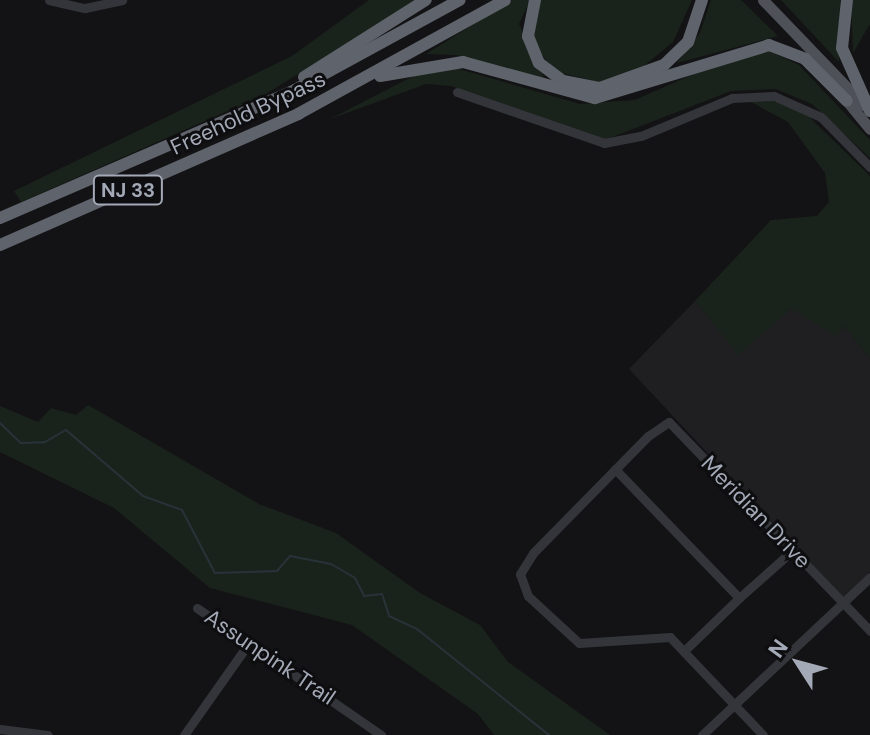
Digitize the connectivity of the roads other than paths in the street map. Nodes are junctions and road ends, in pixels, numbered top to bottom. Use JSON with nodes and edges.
{"nodes":[{"id":1,"x":49,"y":0,"type":"edge"},
{"id":2,"x":122,"y":0,"type":"edge"},
{"id":3,"x":426,"y":0,"type":"edge"},
{"id":4,"x":460,"y":0,"type":"edge"},
{"id":5,"x":505,"y":0,"type":"edge"},
{"id":6,"x":535,"y":0,"type":"edge"},
{"id":7,"x":702,"y":0,"type":"edge"},
{"id":8,"x":763,"y":0,"type":"edge"},
{"id":9,"x":847,"y":0,"type":"edge"},
{"id":10,"x":837,"y":79,"type":"junction"},
{"id":11,"x":350,"y":86,"type":"junction"},
{"id":12,"x":457,"y":92,"type":"dead end"},
{"id":13,"x":847,"y":101,"type":"junction"},
{"id":14,"x":870,"y":111,"type":"edge"},
{"id":15,"x":223,"y":123,"type":"junction"},
{"id":16,"x":870,"y":129,"type":"edge"},
{"id":17,"x":870,"y":167,"type":"edge"},
{"id":18,"x":0,"y":218,"type":"edge"},
{"id":19,"x":0,"y":245,"type":"edge"},
{"id":20,"x":615,"y":469,"type":"junction"},
{"id":21,"x":793,"y":550,"type":"junction"},
{"id":22,"x":870,"y":577,"type":"edge"},
{"id":23,"x":739,"y":598,"type":"junction"},
{"id":24,"x":842,"y":602,"type":"junction"},
{"id":25,"x":197,"y":608,"type":"dead end"},
{"id":26,"x":870,"y":631,"type":"edge"},
{"id":27,"x":249,"y":643,"type":"junction"},
{"id":28,"x":685,"y":650,"type":"junction"},
{"id":29,"x":737,"y":704,"type":"junction"},
{"id":30,"x":0,"y":729,"type":"edge"},
{"id":31,"x":48,"y":735,"type":"edge"},
{"id":32,"x":184,"y":735,"type":"edge"},
{"id":33,"x":381,"y":735,"type":"edge"},
{"id":34,"x":702,"y":735,"type":"edge"},
{"id":35,"x":763,"y":735,"type":"edge"}],
"edges":[{"from":1,"to":2,"type":"street"},
{"from":3,"to":15,"type":"highway"},
{"from":4,"to":15,"type":"highway","name":"Freehold Bypass","number":"NJ 33"},
{"from":5,"to":11,"type":"highway","name":"Freehold Bypass","number":"NJ 33"},
{"from":6,"to":7,"type":"highway"},
{"from":8,"to":10,"type":"main road"},
{"from":9,"to":14,"type":"highway"},
{"from":10,"to":13,"type":"main road"},
{"from":10,"to":14,"type":"main road"},
{"from":11,"to":13,"type":"highway"},
{"from":11,"to":19,"type":"highway","name":"Freehold Bypass","number":"NJ 33"},
{"from":12,"to":17,"type":"street"},
{"from":13,"to":16,"type":"main road"},
{"from":15,"to":18,"type":"highway","name":"Freehold Bypass","number":"NJ 33"},
{"from":20,"to":21,"type":"street","name":"Meridian Drive"},
{"from":20,"to":23,"type":"street"},
{"from":20,"to":28,"type":"street"},
{"from":21,"to":23,"type":"street"},
{"from":21,"to":24,"type":"street","name":"Meridian Drive"},
{"from":22,"to":24,"type":"street"},
{"from":23,"to":28,"type":"street"},
{"from":24,"to":26,"type":"street","name":"Meridian Drive"},
{"from":24,"to":29,"type":"street"},
{"from":25,"to":27,"type":"street","name":"Assunpink Trail"},
{"from":27,"to":32,"type":"street"},
{"from":27,"to":33,"type":"street","name":"Assunpink Trail"},
{"from":28,"to":29,"type":"street"},
{"from":29,"to":34,"type":"street"},
{"from":29,"to":35,"type":"street"},
{"from":30,"to":31,"type":"street"}]}
